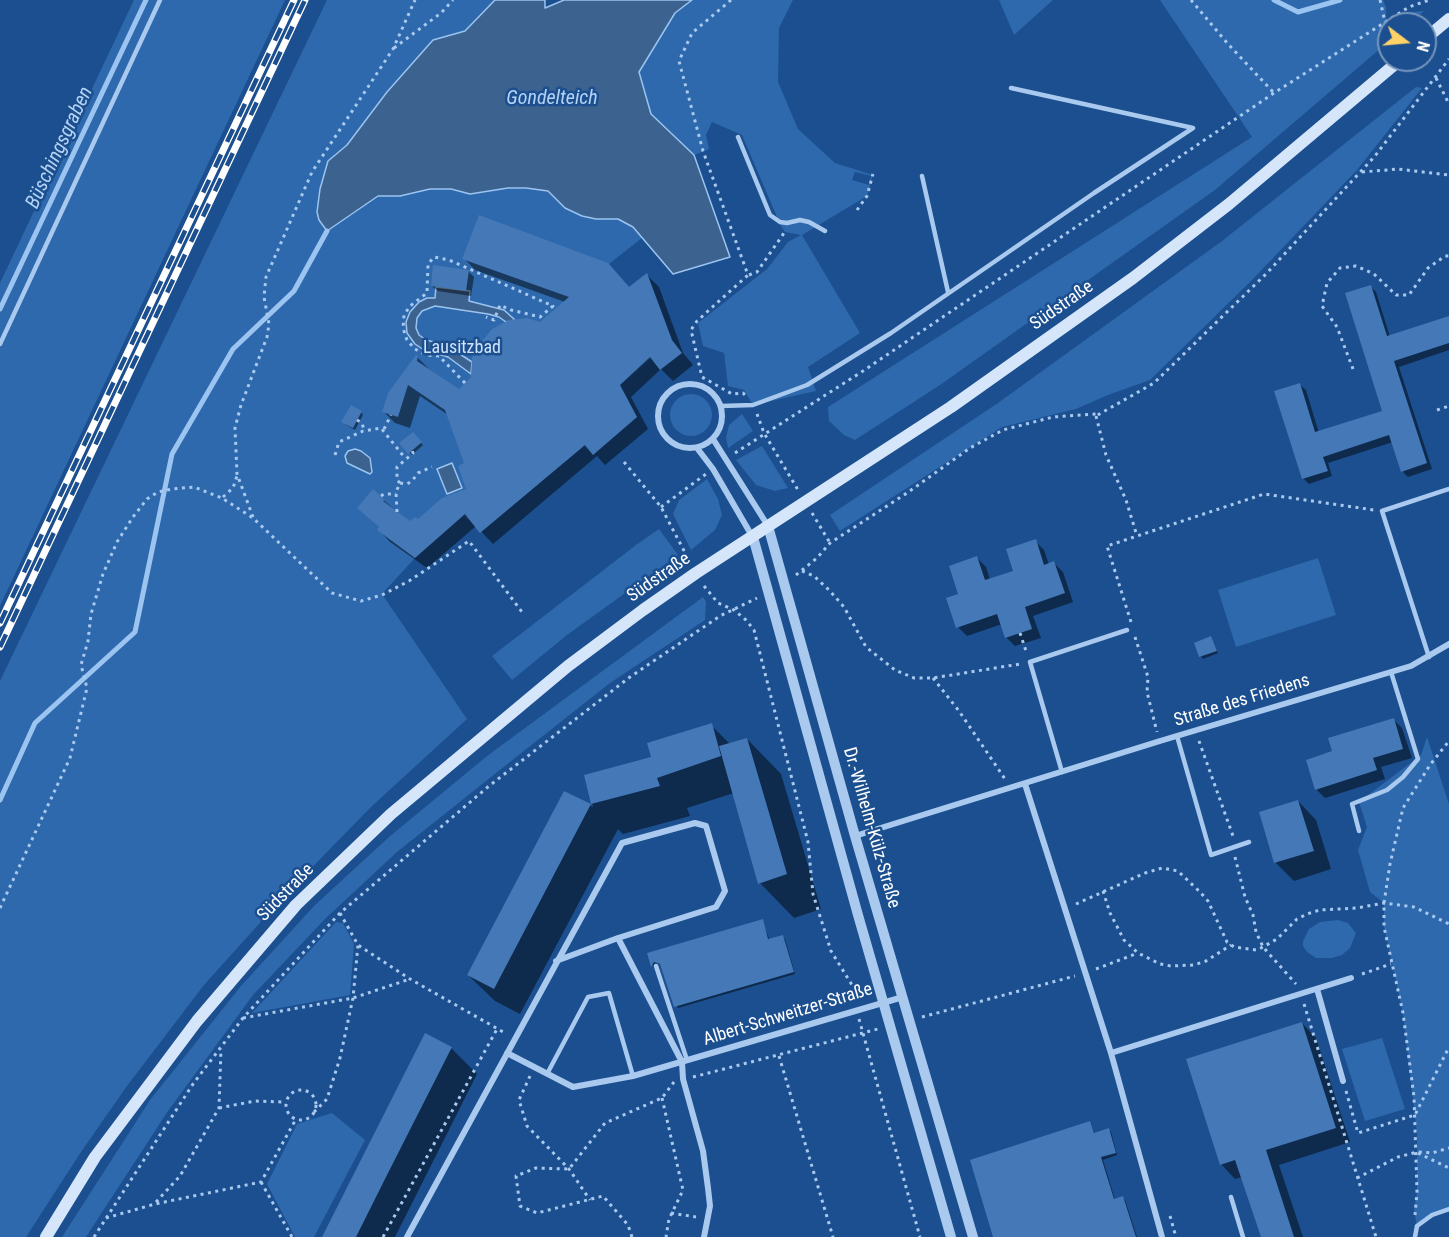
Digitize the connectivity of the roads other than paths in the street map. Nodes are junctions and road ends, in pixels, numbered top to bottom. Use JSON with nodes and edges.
{"nodes":[{"id":1,"x":160,"y":0,"type":"edge"},
{"id":2,"x":1386,"y":72,"type":"edge"},
{"id":3,"x":1011,"y":88,"type":"dead end"},
{"id":4,"x":738,"y":137,"type":"dead end"},
{"id":5,"x":922,"y":176,"type":"dead end"},
{"id":6,"x":825,"y":231,"type":"dead end"},
{"id":7,"x":948,"y":292,"type":"junction"},
{"id":8,"x":0,"y":344,"type":"edge"},
{"id":9,"x":721,"y":406,"type":"junction"},
{"id":10,"x":713,"y":439,"type":"junction"},
{"id":11,"x":697,"y":448,"type":"junction"},
{"id":12,"x":1449,"y":489,"type":"edge"},
{"id":13,"x":768,"y":526,"type":"junction"},
{"id":14,"x":753,"y":537,"type":"junction"},
{"id":15,"x":1127,"y":630,"type":"dead end"},
{"id":16,"x":1449,"y":645,"type":"edge"},
{"id":17,"x":1428,"y":657,"type":"junction"},
{"id":18,"x":1390,"y":672,"type":"junction"},
{"id":19,"x":1178,"y":736,"type":"junction"},
{"id":20,"x":1062,"y":772,"type":"junction"},
{"id":21,"x":1025,"y":784,"type":"junction"},
{"id":22,"x":1359,"y":831,"type":"dead end"},
{"id":23,"x":855,"y":837,"type":"junction"},
{"id":24,"x":1249,"y":842,"type":"dead end"},
{"id":25,"x":618,"y":938,"type":"junction"},
{"id":26,"x":556,"y":962,"type":"junction"},
{"id":27,"x":656,"y":966,"type":"dead end"},
{"id":28,"x":1352,"y":978,"type":"road end"},
{"id":29,"x":1317,"y":989,"type":"junction"},
{"id":30,"x":903,"y":996,"type":"junction"},
{"id":31,"x":884,"y":1001,"type":"junction"},
{"id":32,"x":507,"y":1053,"type":"junction"},
{"id":33,"x":1111,"y":1053,"type":"junction"},
{"id":34,"x":684,"y":1061,"type":"junction"},
{"id":35,"x":547,"y":1075,"type":"junction"},
{"id":36,"x":633,"y":1076,"type":"junction"},
{"id":37,"x":1343,"y":1081,"type":"road end"},
{"id":38,"x":1231,"y":1197,"type":"dead end"},
{"id":39,"x":1449,"y":1209,"type":"edge"},
{"id":40,"x":46,"y":1237,"type":"edge"},
{"id":41,"x":406,"y":1237,"type":"edge"},
{"id":42,"x":704,"y":1237,"type":"edge"},
{"id":43,"x":951,"y":1237,"type":"edge"},
{"id":44,"x":972,"y":1237,"type":"edge"},
{"id":45,"x":1162,"y":1237,"type":"edge"},
{"id":46,"x":1243,"y":1237,"type":"edge"},
{"id":47,"x":1415,"y":1237,"type":"edge"}],
"edges":[{"from":1,"to":8,"type":"lane"},
{"from":2,"to":13,"type":"main road","name":"Südstraße"},
{"from":3,"to":7,"type":"lane"},
{"from":4,"to":6,"type":"lane"},
{"from":5,"to":7,"type":"lane"},
{"from":7,"to":9,"type":"lane"},
{"from":9,"to":10,"type":"street"},
{"from":9,"to":11,"type":"street"},
{"from":10,"to":11,"type":"street"},
{"from":10,"to":13,"type":"street","name":"Dr.-Wilhelm-Külz-Straße"},
{"from":11,"to":14,"type":"street","name":"Dr.-Wilhelm-Külz-Straße"},
{"from":12,"to":17,"type":"lane"},
{"from":13,"to":14,"type":"main road","name":"Südstraße"},
{"from":13,"to":23,"type":"street","name":"Dr.-Wilhelm-Külz-Straße"},
{"from":14,"to":31,"type":"street","name":"Dr.-Wilhelm-Külz-Straße"},
{"from":14,"to":40,"type":"main road","name":"Südstraße"},
{"from":15,"to":20,"type":"lane"},
{"from":16,"to":17,"type":"street","name":"Straße des Friedens"},
{"from":17,"to":18,"type":"street","name":"Straße des Friedens"},
{"from":18,"to":19,"type":"street","name":"Straße des Friedens"},
{"from":18,"to":22,"type":"lane"},
{"from":19,"to":20,"type":"street","name":"Straße des Friedens"},
{"from":19,"to":24,"type":"lane"},
{"from":20,"to":21,"type":"street","name":"Straße des Friedens"},
{"from":21,"to":23,"type":"street","name":"Straße des Friedens"},
{"from":21,"to":33,"type":"street"},
{"from":23,"to":30,"type":"street","name":"Dr.-Wilhelm-Külz-Straße"},
{"from":25,"to":26,"type":"street"},
{"from":25,"to":26,"type":"street"},
{"from":25,"to":34,"type":"street"},
{"from":26,"to":32,"type":"street"},
{"from":27,"to":34,"type":"lane"},
{"from":28,"to":29,"type":"street"},
{"from":29,"to":33,"type":"street"},
{"from":29,"to":37,"type":"street"},
{"from":30,"to":31,"type":"street","name":"Albert-Schweitzer-Straße"},
{"from":30,"to":44,"type":"street","name":"Dr.-Wilhelm-Külz-Straße"},
{"from":31,"to":34,"type":"street","name":"Albert-Schweitzer-Straße"},
{"from":31,"to":43,"type":"street","name":"Dr.-Wilhelm-Külz-Straße"},
{"from":32,"to":35,"type":"street","name":"Albert-Schweitzer-Straße"},
{"from":32,"to":41,"type":"street"},
{"from":33,"to":45,"type":"street"},
{"from":34,"to":36,"type":"street","name":"Albert-Schweitzer-Straße"},
{"from":34,"to":42,"type":"street"},
{"from":35,"to":36,"type":"street","name":"Albert-Schweitzer-Straße"},
{"from":35,"to":36,"type":"lane"},
{"from":38,"to":46,"type":"lane"},
{"from":39,"to":47,"type":"lane"}]}
